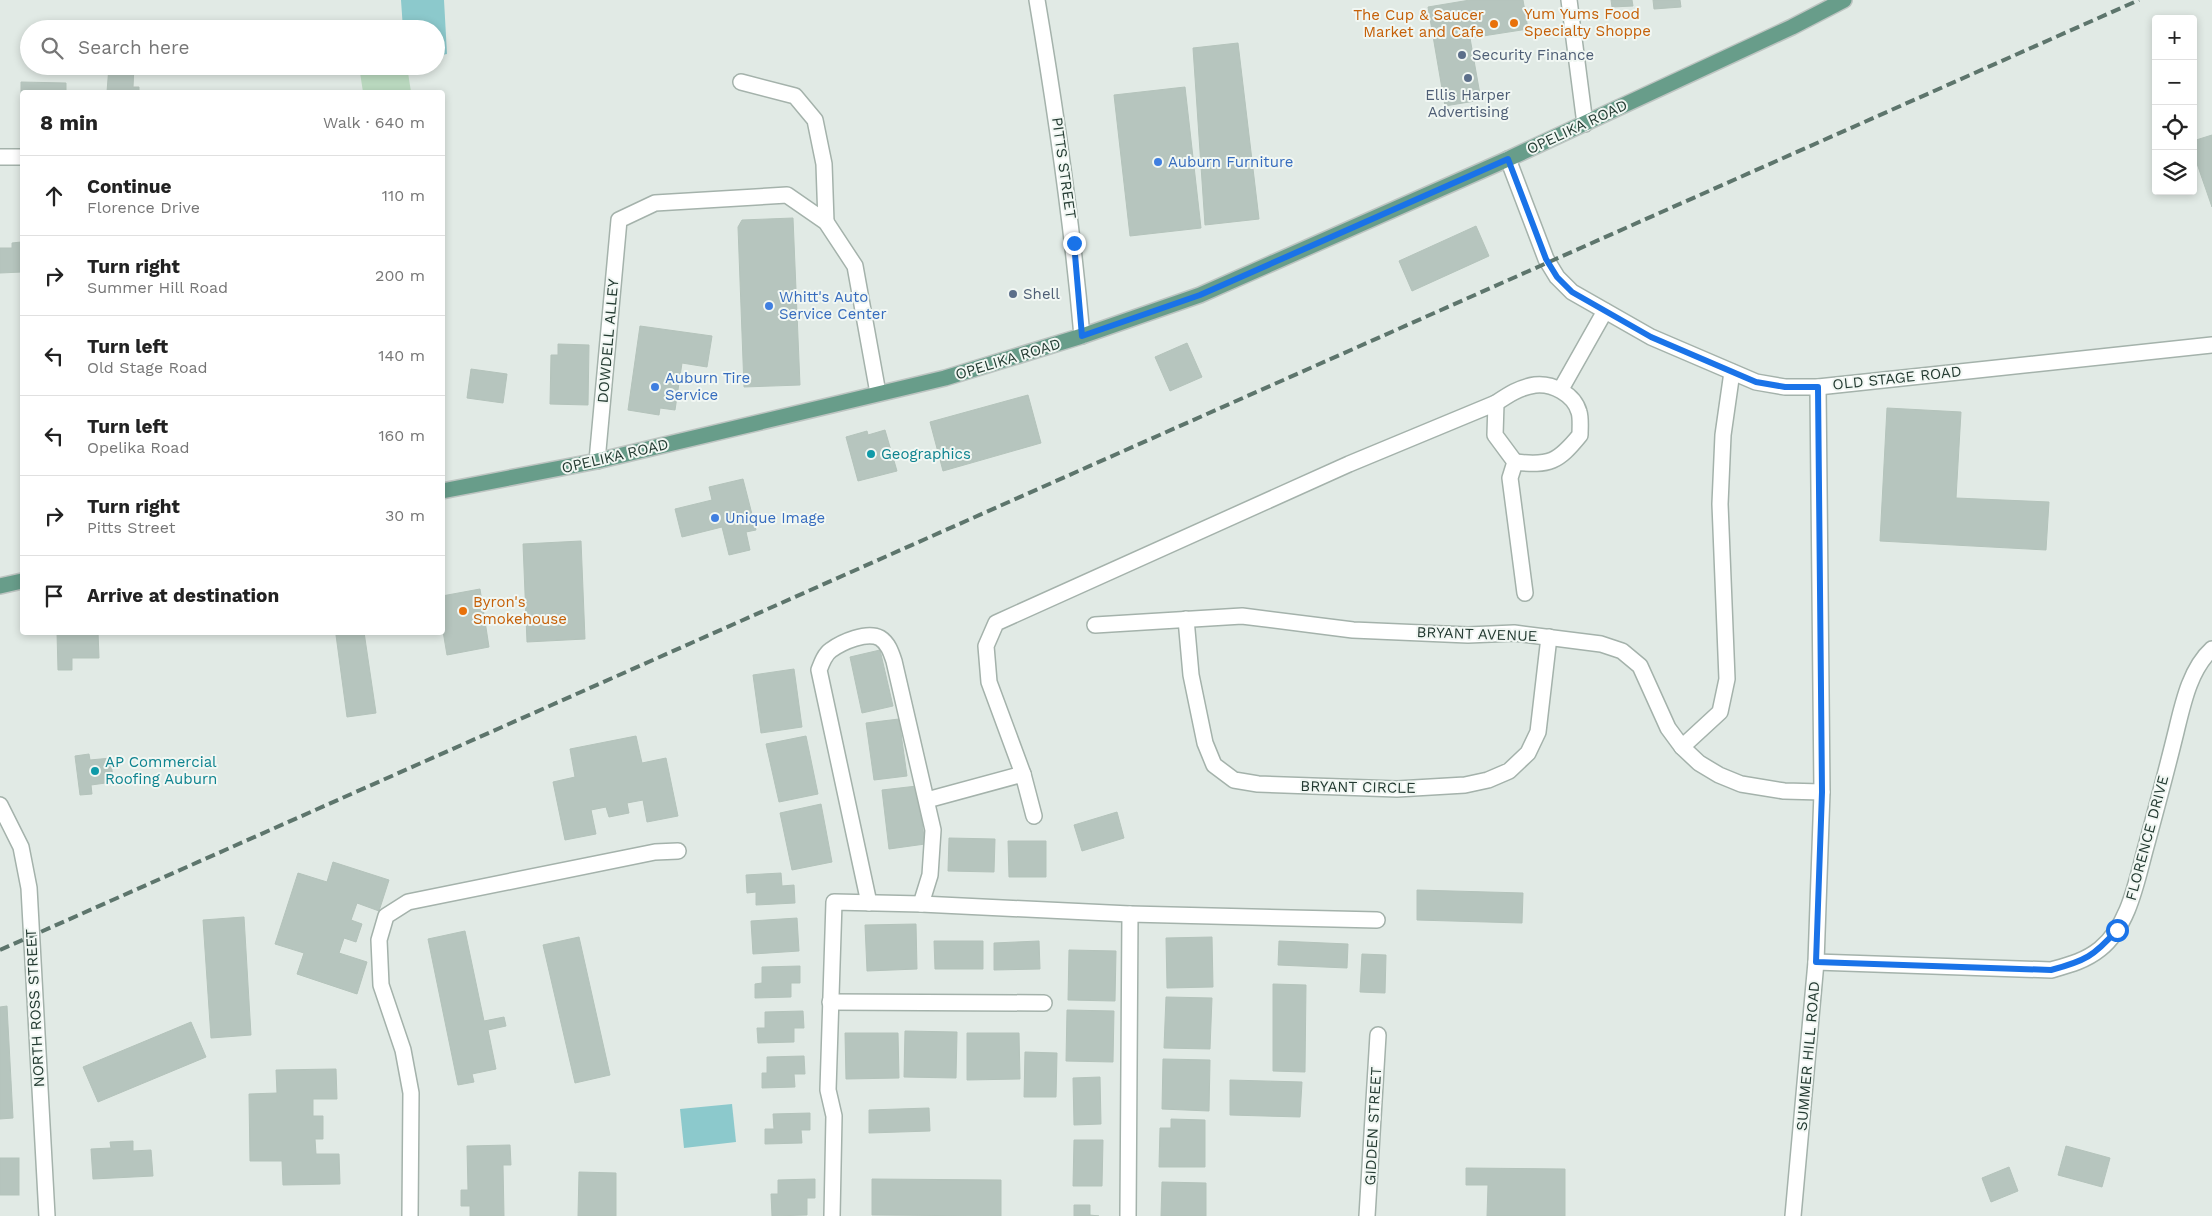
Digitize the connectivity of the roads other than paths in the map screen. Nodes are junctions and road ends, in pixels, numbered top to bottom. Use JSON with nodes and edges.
{"nodes":[{"id":1,"x":1037,"y":0,"type":"edge"},
{"id":2,"x":1569,"y":0,"type":"edge"},
{"id":3,"x":1844,"y":0,"type":"edge"},
{"id":4,"x":741,"y":82,"type":"dead end"},
{"id":5,"x":1585,"y":124,"type":"junction"},
{"id":6,"x":20,"y":156,"type":"edge"},
{"id":7,"x":0,"y":157,"type":"edge"},
{"id":8,"x":1508,"y":159,"type":"junction"},
{"id":9,"x":826,"y":222,"type":"junction"},
{"id":10,"x":1605,"y":311,"type":"junction"},
{"id":11,"x":1082,"y":336,"type":"junction"},
{"id":12,"x":2212,"y":345,"type":"edge"},
{"id":13,"x":1732,"y":372,"type":"junction"},
{"id":14,"x":1818,"y":387,"type":"junction"},
{"id":15,"x":1561,"y":389,"type":"junction"},
{"id":16,"x":878,"y":393,"type":"junction"},
{"id":17,"x":1496,"y":403,"type":"junction"},
{"id":18,"x":596,"y":461,"type":"junction"},
{"id":19,"x":1515,"y":462,"type":"junction"},
{"id":20,"x":445,"y":490,"type":"edge"},
{"id":21,"x":20,"y":581,"type":"edge"},
{"id":22,"x":0,"y":586,"type":"edge"},
{"id":23,"x":1525,"y":593,"type":"dead end"},
{"id":24,"x":1186,"y":619,"type":"junction"},
{"id":25,"x":1094,"y":625,"type":"dead end"},
{"id":26,"x":1550,"y":637,"type":"junction"},
{"id":27,"x":2212,"y":649,"type":"edge"},
{"id":28,"x":1682,"y":747,"type":"junction"},
{"id":29,"x":1023,"y":774,"type":"junction"},
{"id":30,"x":1822,"y":792,"type":"junction"},
{"id":31,"x":926,"y":800,"type":"junction"},
{"id":32,"x":0,"y":805,"type":"edge"},
{"id":33,"x":1034,"y":816,"type":"dead end"},
{"id":34,"x":678,"y":851,"type":"dead end"},
{"id":35,"x":870,"y":903,"type":"junction"},
{"id":36,"x":921,"y":904,"type":"junction"},
{"id":37,"x":1130,"y":914,"type":"junction"},
{"id":38,"x":1377,"y":920,"type":"dead end"},
{"id":39,"x":1816,"y":962,"type":"junction"},
{"id":40,"x":830,"y":1002,"type":"junction"},
{"id":41,"x":1044,"y":1003,"type":"dead end"},
{"id":42,"x":1378,"y":1035,"type":"dead end"},
{"id":43,"x":47,"y":1216,"type":"edge"},
{"id":44,"x":410,"y":1216,"type":"edge"},
{"id":45,"x":832,"y":1216,"type":"edge"},
{"id":46,"x":1128,"y":1216,"type":"edge"},
{"id":47,"x":1367,"y":1216,"type":"edge"},
{"id":48,"x":1793,"y":1216,"type":"edge"}],
"edges":[{"from":1,"to":11,"type":"street","name":"PITTS STREET"},
{"from":2,"to":5,"type":"street"},
{"from":3,"to":5,"type":"main road","name":"OPELIKA ROAD"},
{"from":4,"to":9,"type":"street"},
{"from":5,"to":8,"type":"main road","name":"OPELIKA ROAD"},
{"from":6,"to":7,"type":"street"},
{"from":8,"to":10,"type":"street","name":"OLD STAGE ROAD"},
{"from":8,"to":11,"type":"main road","name":"OPELIKA ROAD"},
{"from":9,"to":16,"type":"street"},
{"from":9,"to":18,"type":"street","name":"DOWDELL ALLEY"},
{"from":10,"to":13,"type":"street","name":"OLD STAGE ROAD"},
{"from":10,"to":15,"type":"street"},
{"from":11,"to":16,"type":"main road","name":"OPELIKA ROAD"},
{"from":12,"to":14,"type":"street","name":"OLD STAGE ROAD"},
{"from":13,"to":14,"type":"street","name":"OLD STAGE ROAD"},
{"from":13,"to":28,"type":"street"},
{"from":14,"to":30,"type":"street","name":"SUMMER HILL ROAD"},
{"from":15,"to":17,"type":"street"},
{"from":15,"to":19,"type":"street"},
{"from":16,"to":18,"type":"main road","name":"OPELIKA ROAD"},
{"from":17,"to":19,"type":"street"},
{"from":17,"to":29,"type":"street"},
{"from":18,"to":20,"type":"main road","name":"OPELIKA ROAD"},
{"from":19,"to":23,"type":"street"},
{"from":21,"to":22,"type":"main road"},
{"from":24,"to":25,"type":"street","name":"BRYANT AVENUE"},
{"from":24,"to":26,"type":"street","name":"BRYANT AVENUE"},
{"from":24,"to":26,"type":"street","name":"BRYANT CIRCLE"},
{"from":26,"to":28,"type":"street","name":"BRYANT AVENUE"},
{"from":27,"to":39,"type":"street","name":"FLORENCE DRIVE"},
{"from":28,"to":30,"type":"street","name":"BRYANT AVENUE"},
{"from":29,"to":31,"type":"street"},
{"from":29,"to":33,"type":"street"},
{"from":30,"to":39,"type":"street","name":"SUMMER HILL ROAD"},
{"from":31,"to":35,"type":"street"},
{"from":31,"to":36,"type":"street"},
{"from":32,"to":43,"type":"street","name":"NORTH ROSS STREET"},
{"from":34,"to":44,"type":"street"},
{"from":35,"to":36,"type":"street"},
{"from":35,"to":40,"type":"street"},
{"from":36,"to":37,"type":"street"},
{"from":37,"to":38,"type":"street"},
{"from":37,"to":46,"type":"street"},
{"from":39,"to":48,"type":"street","name":"SUMMER HILL ROAD"},
{"from":40,"to":41,"type":"street"},
{"from":40,"to":45,"type":"street"},
{"from":42,"to":47,"type":"street","name":"GIDDEN STREET"}]}
